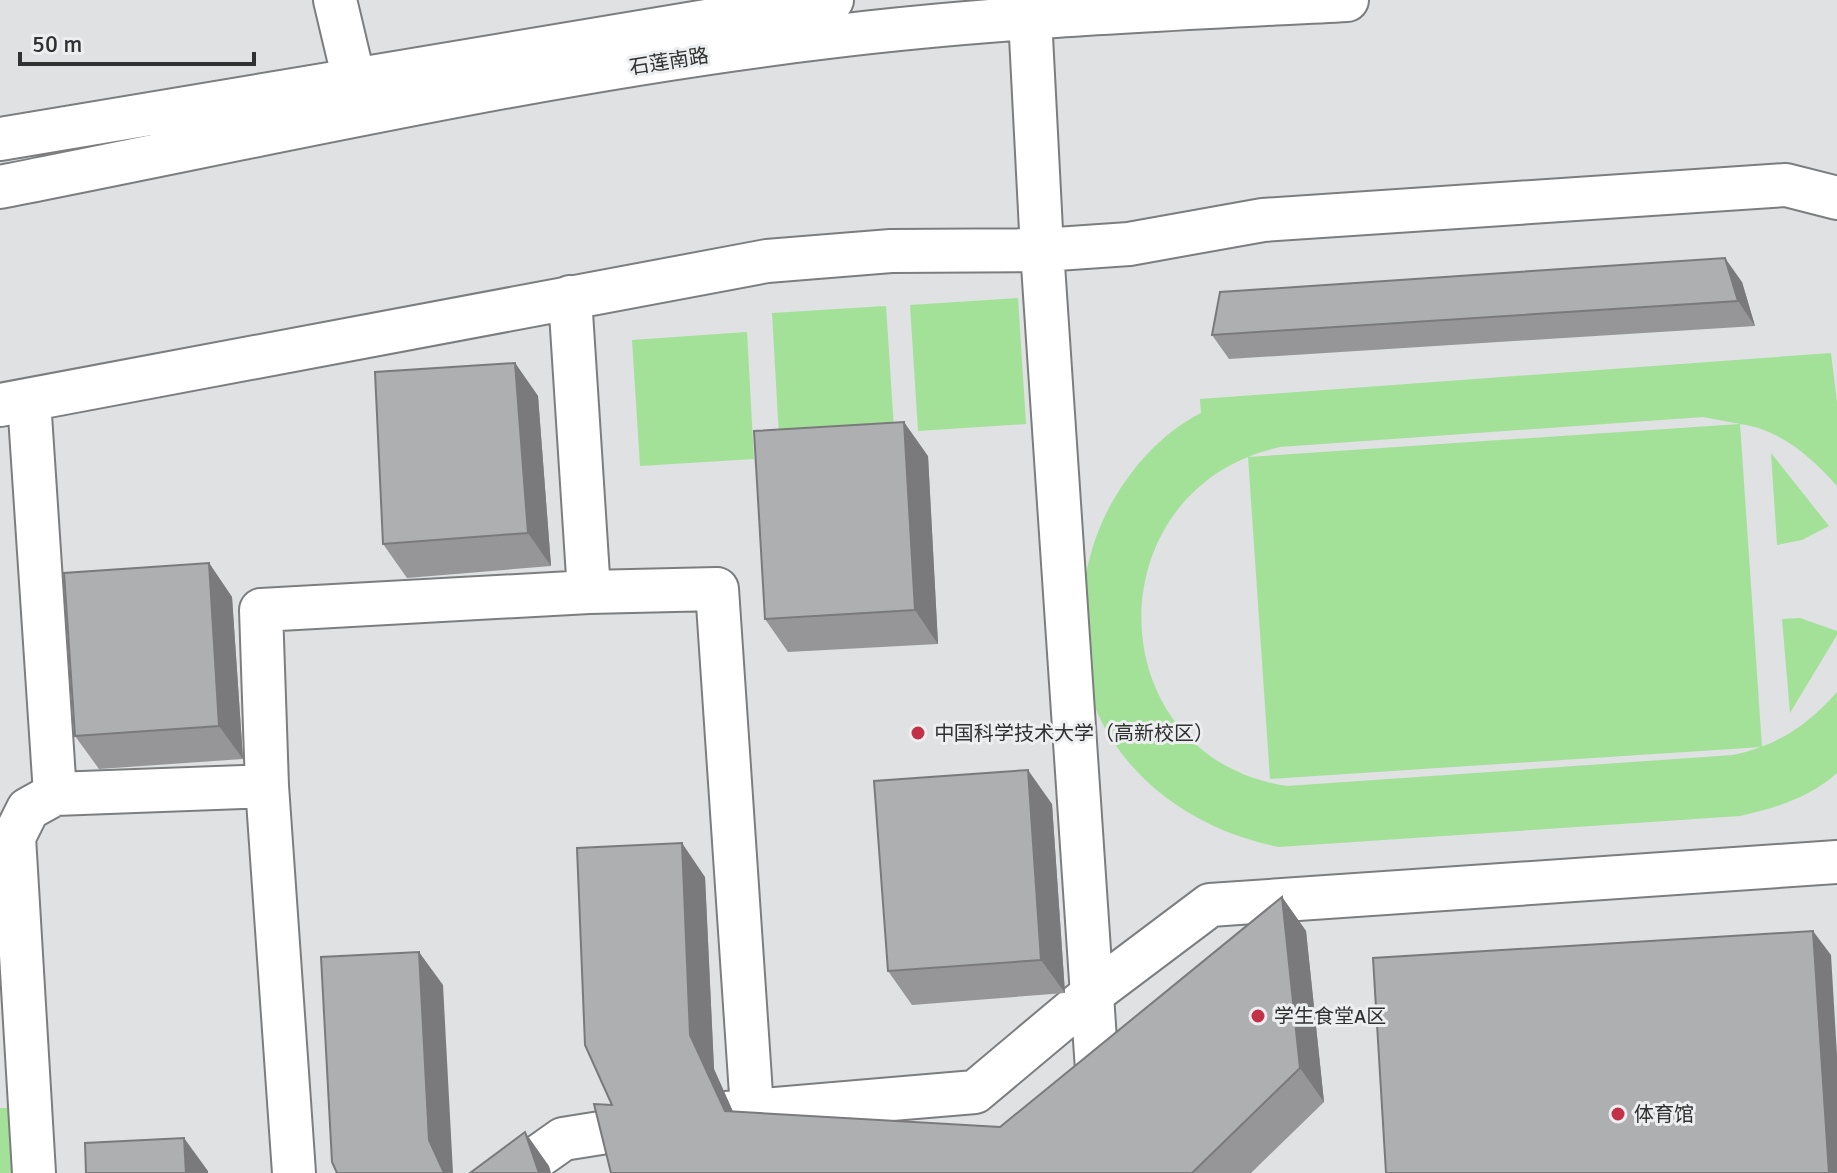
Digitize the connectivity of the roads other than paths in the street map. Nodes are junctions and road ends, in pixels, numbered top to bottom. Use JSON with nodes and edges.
{"nodes":[{"id":1,"x":335,"y":0,"type":"edge"},
{"id":2,"x":832,"y":0,"type":"edge"},
{"id":3,"x":1347,"y":0,"type":"edge"},
{"id":4,"x":1030,"y":17,"type":"junction"},
{"id":5,"x":354,"y":80,"type":"junction"},
{"id":6,"x":0,"y":139,"type":"edge"},
{"id":7,"x":0,"y":187,"type":"edge"},
{"id":8,"x":1837,"y":198,"type":"edge"},
{"id":9,"x":1042,"y":250,"type":"junction"},
{"id":10,"x":570,"y":297,"type":"junction"},
{"id":11,"x":14,"y":402,"type":"edge"},
{"id":12,"x":589,"y":592,"type":"junction"},
{"id":13,"x":267,"y":786,"type":"junction"},
{"id":14,"x":55,"y":794,"type":"junction"},
{"id":15,"x":1837,"y":862,"type":"edge"},
{"id":16,"x":1093,"y":993,"type":"junction"},
{"id":17,"x":752,"y":1109,"type":"junction"},
{"id":18,"x":34,"y":1173,"type":"edge"},
{"id":19,"x":294,"y":1173,"type":"edge"},
{"id":20,"x":515,"y":1173,"type":"edge"},
{"id":21,"x":1169,"y":1173,"type":"edge"}],
"edges":[{"from":1,"to":5,"type":"street"},
{"from":2,"to":5,"type":"street","name":"石莲南路"},
{"from":3,"to":4,"type":"street","name":"石莲南路"},
{"from":4,"to":7,"type":"street","name":"石莲南路"},
{"from":4,"to":9,"type":"street"},
{"from":5,"to":6,"type":"street","name":"石莲南路"},
{"from":8,"to":9,"type":"street"},
{"from":9,"to":10,"type":"street"},
{"from":9,"to":16,"type":"street"},
{"from":10,"to":11,"type":"street"},
{"from":10,"to":12,"type":"street"},
{"from":11,"to":14,"type":"street"},
{"from":12,"to":13,"type":"street"},
{"from":12,"to":17,"type":"street"},
{"from":13,"to":14,"type":"street"},
{"from":13,"to":19,"type":"street"},
{"from":14,"to":18,"type":"street"},
{"from":15,"to":16,"type":"street"},
{"from":16,"to":17,"type":"street"},
{"from":16,"to":21,"type":"street"},
{"from":17,"to":20,"type":"street"}]}
